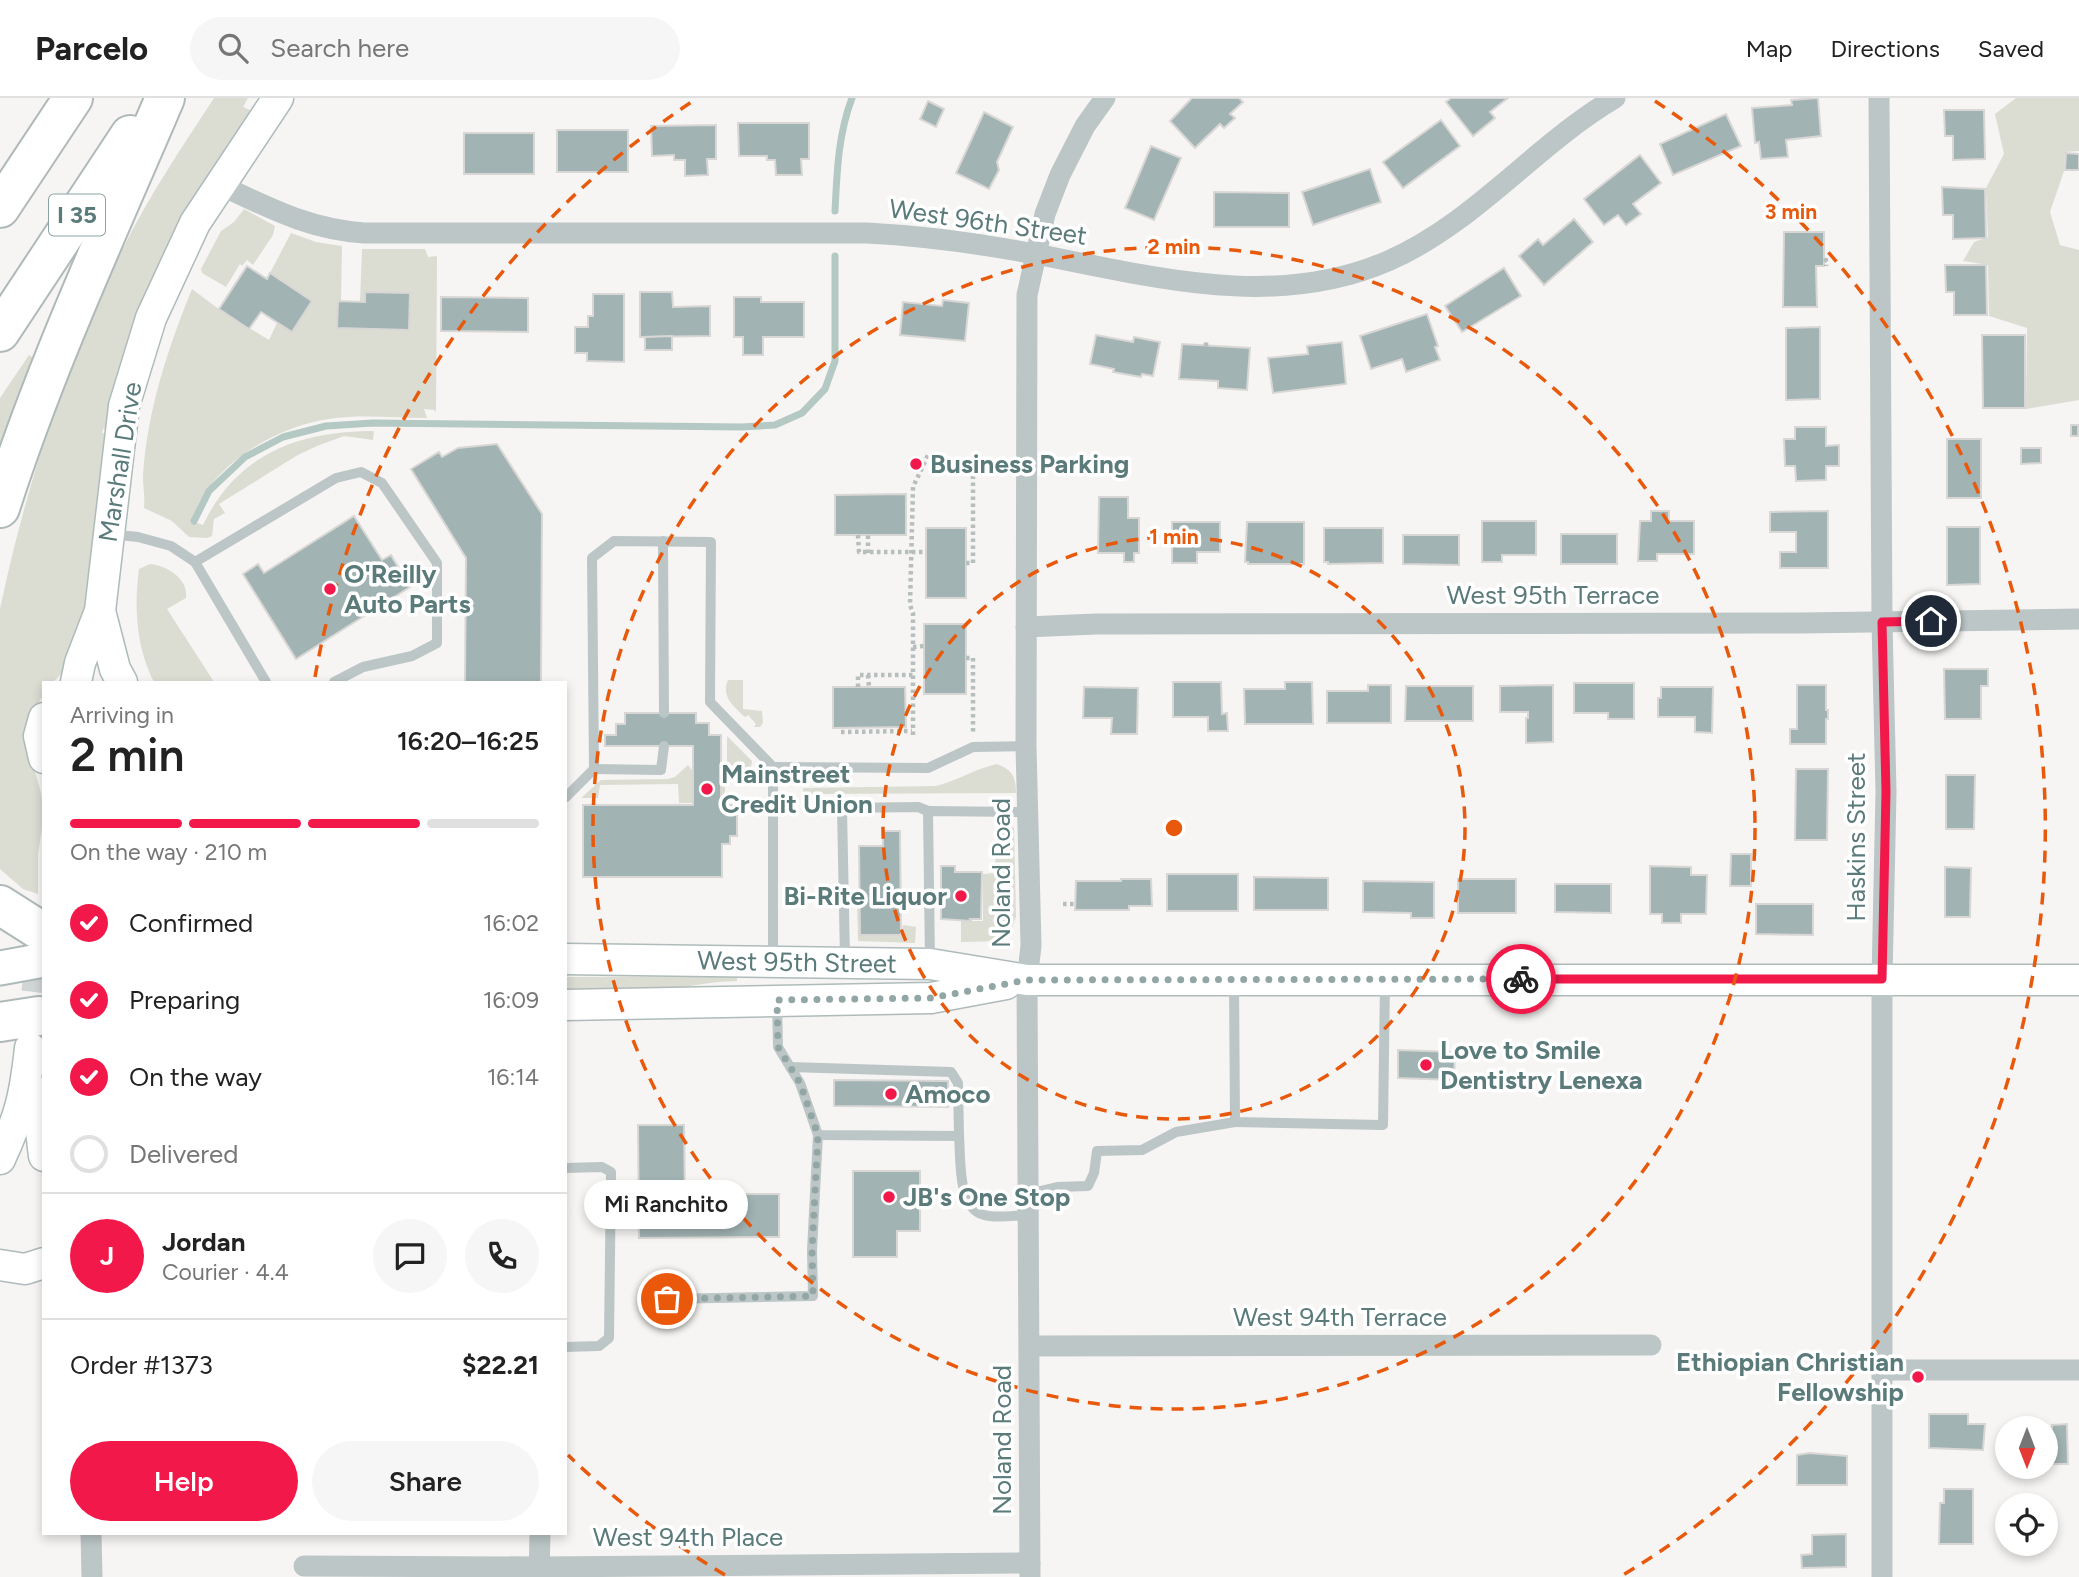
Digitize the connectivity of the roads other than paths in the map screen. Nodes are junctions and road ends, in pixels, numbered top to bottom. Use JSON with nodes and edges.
{"nodes":[{"id":1,"x":73,"y":98,"type":"edge"},
{"id":2,"x":154,"y":98,"type":"edge"},
{"id":3,"x":165,"y":98,"type":"edge"},
{"id":4,"x":278,"y":98,"type":"edge"},
{"id":5,"x":1105,"y":98,"type":"edge"},
{"id":6,"x":1615,"y":98,"type":"edge"},
{"id":7,"x":1879,"y":98,"type":"edge"},
{"id":8,"x":220,"y":185,"type":"junction"},
{"id":9,"x":0,"y":208,"type":"edge"},
{"id":10,"x":1036,"y":254,"type":"junction"},
{"id":11,"x":0,"y":332,"type":"edge"},
{"id":12,"x":0,"y":508,"type":"edge"},
{"id":13,"x":108,"y":534,"type":"junction"},
{"id":14,"x":663,"y":541,"type":"junction"},
{"id":15,"x":195,"y":562,"type":"junction"},
{"id":16,"x":100,"y":611,"type":"junction"},
{"id":17,"x":2079,"y":620,"type":"edge"},
{"id":18,"x":1882,"y":622,"type":"junction"},
{"id":19,"x":1026,"y":626,"type":"junction"},
{"id":20,"x":76,"y":681,"type":"edge"},
{"id":21,"x":121,"y":681,"type":"edge"},
{"id":22,"x":265,"y":681,"type":"edge"},
{"id":23,"x":336,"y":681,"type":"edge"},
{"id":24,"x":664,"y":713,"type":"dead end"},
{"id":25,"x":42,"y":725,"type":"edge"},
{"id":26,"x":664,"y":746,"type":"dead end"},
{"id":27,"x":1026,"y":746,"type":"junction"},
{"id":28,"x":42,"y":749,"type":"edge"},
{"id":29,"x":773,"y":767,"type":"junction"},
{"id":30,"x":594,"y":769,"type":"junction"},
{"id":31,"x":567,"y":796,"type":"edge"},
{"id":32,"x":929,"y":811,"type":"junction"},
{"id":33,"x":1029,"y":812,"type":"junction"},
{"id":34,"x":0,"y":905,"type":"edge"},
{"id":35,"x":42,"y":932,"type":"edge"},
{"id":36,"x":42,"y":960,"type":"edge"},
{"id":37,"x":567,"y":960,"type":"edge"},
{"id":38,"x":773,"y":962,"type":"junction"},
{"id":39,"x":845,"y":962,"type":"junction"},
{"id":40,"x":930,"y":964,"type":"junction"},
{"id":41,"x":0,"y":968,"type":"edge"},
{"id":42,"x":1882,"y":979,"type":"junction"},
{"id":43,"x":1027,"y":980,"type":"junction"},
{"id":44,"x":1234,"y":980,"type":"junction"},
{"id":45,"x":1385,"y":980,"type":"junction"},
{"id":46,"x":2079,"y":980,"type":"edge"},
{"id":47,"x":777,"y":1000,"type":"junction"},
{"id":48,"x":567,"y":1004,"type":"edge"},
{"id":49,"x":0,"y":1006,"type":"edge"},
{"id":50,"x":0,"y":1022,"type":"edge"},
{"id":51,"x":38,"y":1027,"type":"edge"},
{"id":52,"x":790,"y":1067,"type":"junction"},
{"id":53,"x":42,"y":1118,"type":"edge"},
{"id":54,"x":1236,"y":1122,"type":"junction"},
{"id":55,"x":818,"y":1135,"type":"junction"},
{"id":56,"x":959,"y":1136,"type":"junction"},
{"id":57,"x":42,"y":1139,"type":"edge"},
{"id":58,"x":0,"y":1159,"type":"edge"},
{"id":59,"x":0,"y":1165,"type":"edge"},
{"id":60,"x":42,"y":1166,"type":"edge"},
{"id":61,"x":567,"y":1168,"type":"edge"},
{"id":62,"x":1028,"y":1205,"type":"junction"},
{"id":63,"x":42,"y":1264,"type":"edge"},
{"id":64,"x":0,"y":1265,"type":"edge"},
{"id":65,"x":667,"y":1299,"type":"dead end"},
{"id":66,"x":1651,"y":1345,"type":"dead end"},
{"id":67,"x":1030,"y":1346,"type":"junction"},
{"id":68,"x":567,"y":1347,"type":"edge"},
{"id":69,"x":1881,"y":1370,"type":"junction"},
{"id":70,"x":2079,"y":1370,"type":"edge"},
{"id":71,"x":92,"y":1535,"type":"edge"},
{"id":72,"x":540,"y":1535,"type":"edge"},
{"id":73,"x":304,"y":1566,"type":"dead end"},
{"id":74,"x":1030,"y":1570,"type":"edge"},
{"id":75,"x":539,"y":1572,"type":"edge"},
{"id":76,"x":92,"y":1577,"type":"edge"},
{"id":77,"x":1882,"y":1577,"type":"edge"}],
"edges":[{"from":1,"to":9,"type":"highway","number":"I 35"},
{"from":2,"to":11,"type":"highway","number":"I 35"},
{"from":3,"to":12,"type":"highway"},
{"from":4,"to":8,"type":"main road","name":"Marshall Drive"},
{"from":5,"to":10,"type":"street","name":"Noland Road"},
{"from":6,"to":10,"type":"street","name":"West 96th Street"},
{"from":7,"to":18,"type":"street","name":"Haskins Street"},
{"from":8,"to":10,"type":"street","name":"West 96th Street"},
{"from":8,"to":13,"type":"main road","name":"Marshall Drive"},
{"from":10,"to":19,"type":"street","name":"Noland Road"},
{"from":13,"to":15,"type":"lane"},
{"from":13,"to":16,"type":"main road","name":"Marshall Drive"},
{"from":14,"to":24,"type":"lane"},
{"from":14,"to":29,"type":"lane"},
{"from":14,"to":30,"type":"lane"},
{"from":15,"to":22,"type":"lane"},
{"from":15,"to":23,"type":"lane"},
{"from":16,"to":20,"type":"main road","name":"Marshall Drive"},
{"from":16,"to":21,"type":"main road","name":"Marshall Drive"},
{"from":17,"to":18,"type":"street","name":"West 95th Terrace"},
{"from":18,"to":19,"type":"street","name":"West 95th Terrace"},
{"from":18,"to":42,"type":"street","name":"Haskins Street"},
{"from":19,"to":27,"type":"street","name":"Noland Road"},
{"from":25,"to":28,"type":"main road"},
{"from":26,"to":30,"type":"lane"},
{"from":27,"to":29,"type":"lane"},
{"from":27,"to":33,"type":"street","name":"Noland Road"},
{"from":29,"to":38,"type":"lane"},
{"from":30,"to":31,"type":"lane"},
{"from":32,"to":33,"type":"lane"},
{"from":32,"to":39,"type":"lane"},
{"from":32,"to":40,"type":"lane"},
{"from":33,"to":43,"type":"street","name":"Noland Road"},
{"from":34,"to":35,"type":"highway"},
{"from":36,"to":41,"type":"main road"},
{"from":37,"to":38,"type":"main road","name":"West 95th Street"},
{"from":38,"to":39,"type":"main road","name":"West 95th Street"},
{"from":39,"to":40,"type":"main road","name":"West 95th Street"},
{"from":40,"to":43,"type":"main road","name":"West 95th Street"},
{"from":42,"to":45,"type":"main road","name":"West 95th Street"},
{"from":42,"to":46,"type":"main road","name":"West 95th Street"},
{"from":42,"to":69,"type":"street","name":"Haskins Street"},
{"from":43,"to":44,"type":"main road","name":"West 95th Street"},
{"from":43,"to":47,"type":"main road","name":"West 95th Street"},
{"from":43,"to":62,"type":"street","name":"Noland Road"},
{"from":44,"to":45,"type":"main road","name":"West 95th Street"},
{"from":44,"to":54,"type":"lane"},
{"from":45,"to":54,"type":"lane"},
{"from":47,"to":48,"type":"main road","name":"West 95th Street"},
{"from":47,"to":52,"type":"lane"},
{"from":49,"to":51,"type":"main road"},
{"from":50,"to":51,"type":"highway"},
{"from":51,"to":58,"type":"main road"},
{"from":52,"to":55,"type":"lane"},
{"from":52,"to":56,"type":"lane"},
{"from":53,"to":57,"type":"main road"},
{"from":54,"to":62,"type":"lane"},
{"from":55,"to":56,"type":"lane"},
{"from":55,"to":65,"type":"lane"},
{"from":56,"to":62,"type":"lane"},
{"from":59,"to":60,"type":"main road"},
{"from":61,"to":68,"type":"lane"},
{"from":62,"to":67,"type":"street","name":"Noland Road"},
{"from":63,"to":64,"type":"main road"},
{"from":66,"to":67,"type":"street","name":"West 94th Terrace"},
{"from":67,"to":74,"type":"street","name":"Noland Road"},
{"from":69,"to":70,"type":"street"},
{"from":69,"to":77,"type":"street","name":"Haskins Street"},
{"from":71,"to":76,"type":"street"},
{"from":72,"to":75,"type":"street"},
{"from":73,"to":75,"type":"street","name":"West 94th Place"},
{"from":74,"to":75,"type":"street","name":"West 94th Place"}]}
